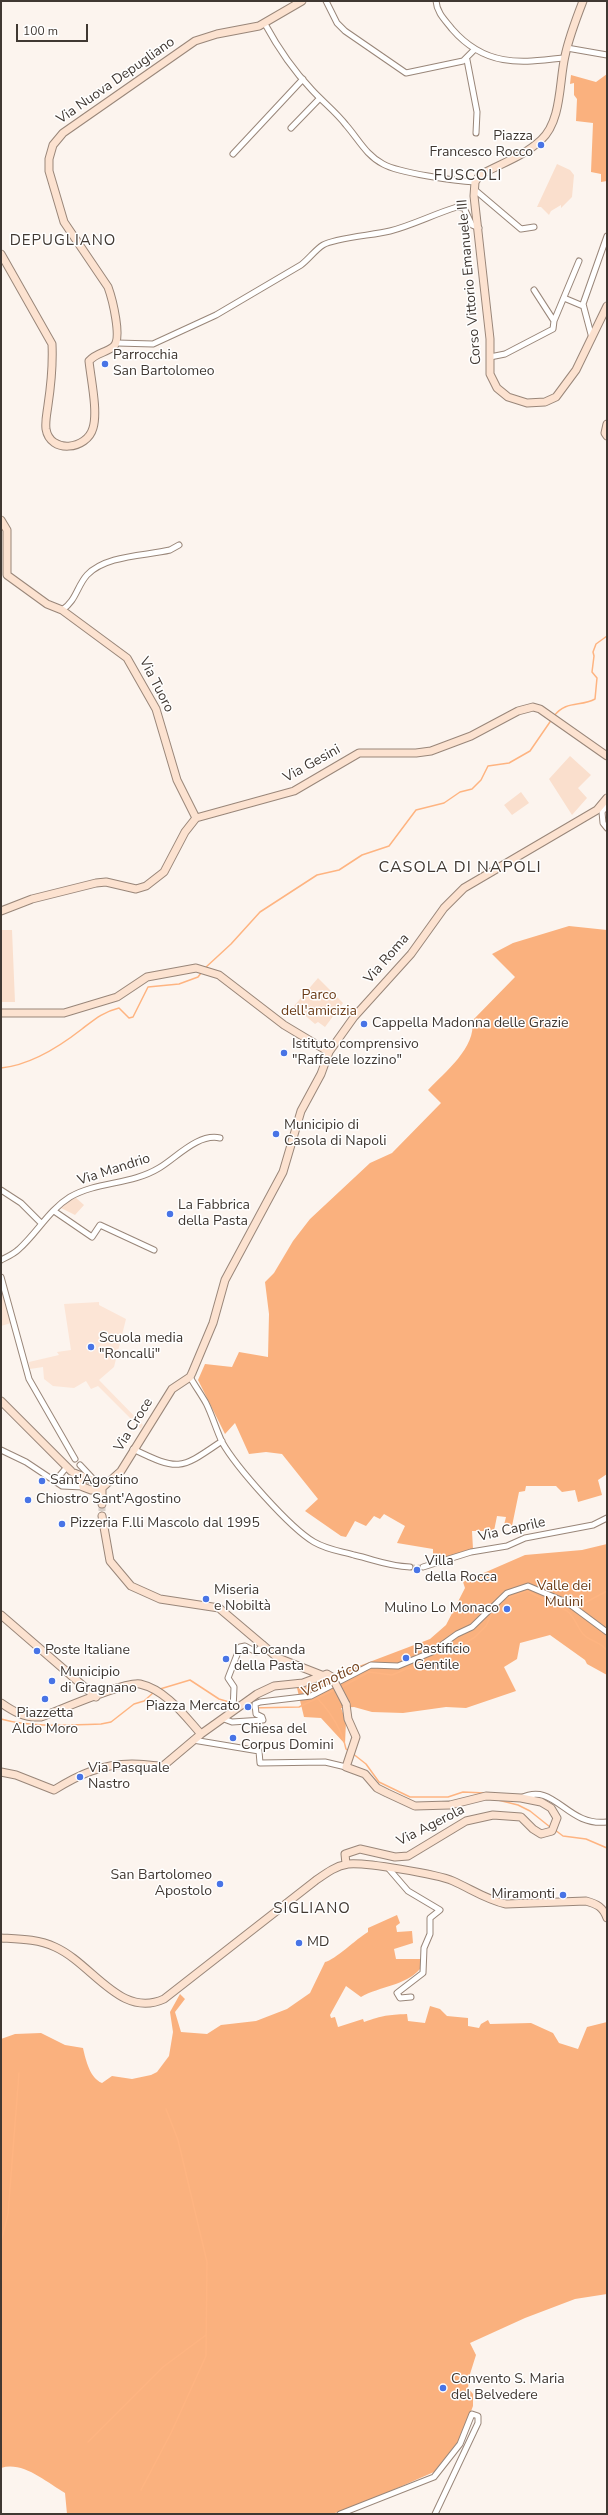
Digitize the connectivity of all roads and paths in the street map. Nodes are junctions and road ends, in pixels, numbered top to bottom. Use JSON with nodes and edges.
{"nodes":[{"id":1,"x":302,"y":1,"type":"edge"},
{"id":2,"x":326,"y":1,"type":"edge"},
{"id":3,"x":436,"y":1,"type":"edge"},
{"id":4,"x":583,"y":1,"type":"edge"},
{"id":5,"x":264,"y":24,"type":"junction"},
{"id":6,"x":567,"y":48,"type":"junction"},
{"id":7,"x":474,"y":50,"type":"junction"},
{"id":8,"x":607,"y":55,"type":"edge"},
{"id":9,"x":564,"y":58,"type":"junction"},
{"id":10,"x":467,"y":60,"type":"junction"},
{"id":11,"x":302,"y":79,"type":"junction"},
{"id":12,"x":320,"y":98,"type":"junction"},
{"id":13,"x":291,"y":128,"type":"dead end"},
{"id":14,"x":476,"y":133,"type":"dead end"},
{"id":15,"x":233,"y":154,"type":"dead end"},
{"id":16,"x":475,"y":186,"type":"junction"},
{"id":17,"x":534,"y":227,"type":"dead end"},
{"id":18,"x":479,"y":228,"type":"junction"},
{"id":19,"x":607,"y":236,"type":"edge"},
{"id":20,"x":1,"y":254,"type":"edge"},
{"id":21,"x":579,"y":261,"type":"dead end"},
{"id":22,"x":534,"y":290,"type":"dead end"},
{"id":23,"x":564,"y":298,"type":"junction"},
{"id":24,"x":583,"y":306,"type":"junction"},
{"id":25,"x":607,"y":306,"type":"edge"},
{"id":26,"x":554,"y":321,"type":"junction"},
{"id":27,"x":592,"y":338,"type":"junction"},
{"id":28,"x":117,"y":343,"type":"junction"},
{"id":29,"x":490,"y":357,"type":"junction"},
{"id":30,"x":607,"y":424,"type":"edge"},
{"id":31,"x":607,"y":436,"type":"edge"},
{"id":32,"x":1,"y":520,"type":"edge"},
{"id":33,"x":178,"y":545,"type":"dead end"},
{"id":34,"x":4,"y":573,"type":"edge"},
{"id":35,"x":62,"y":610,"type":"junction"},
{"id":36,"x":607,"y":756,"type":"edge"},
{"id":37,"x":607,"y":798,"type":"edge"},
{"id":38,"x":607,"y":805,"type":"edge"},
{"id":39,"x":196,"y":818,"type":"junction"},
{"id":40,"x":607,"y":828,"type":"edge"},
{"id":41,"x":1,"y":911,"type":"edge"},
{"id":42,"x":1,"y":1013,"type":"edge"},
{"id":43,"x":329,"y":1052,"type":"junction"},
{"id":44,"x":220,"y":1138,"type":"dead end"},
{"id":45,"x":1,"y":1190,"type":"edge"},
{"id":46,"x":54,"y":1211,"type":"junction"},
{"id":47,"x":41,"y":1223,"type":"junction"},
{"id":48,"x":154,"y":1250,"type":"dead end"},
{"id":49,"x":1,"y":1260,"type":"edge"},
{"id":50,"x":1,"y":1277,"type":"edge"},
{"id":51,"x":190,"y":1377,"type":"junction"},
{"id":52,"x":1,"y":1400,"type":"edge"},
{"id":53,"x":222,"y":1441,"type":"junction"},
{"id":54,"x":133,"y":1449,"type":"junction"},
{"id":55,"x":1,"y":1450,"type":"edge"},
{"id":56,"x":75,"y":1459,"type":"dead end"},
{"id":57,"x":80,"y":1465,"type":"dead end"},
{"id":58,"x":73,"y":1472,"type":"junction"},
{"id":59,"x":55,"y":1481,"type":"junction"},
{"id":60,"x":96,"y":1483,"type":"junction"},
{"id":61,"x":83,"y":1487,"type":"junction"},
{"id":62,"x":102,"y":1488,"type":"junction"},
{"id":63,"x":102,"y":1504,"type":"tunnel mouth"},
{"id":64,"x":102,"y":1516,"type":"tunnel mouth"},
{"id":65,"x":607,"y":1518,"type":"edge"},
{"id":66,"x":410,"y":1567,"type":"tunnel mouth"},
{"id":67,"x":423,"y":1567,"type":"tunnel mouth"},
{"id":68,"x":1,"y":1615,"type":"edge"},
{"id":69,"x":607,"y":1632,"type":"edge"},
{"id":70,"x":264,"y":1645,"type":"junction"},
{"id":71,"x":306,"y":1670,"type":"junction"},
{"id":72,"x":324,"y":1676,"type":"junction"},
{"id":73,"x":307,"y":1681,"type":"junction"},
{"id":74,"x":96,"y":1697,"type":"junction"},
{"id":75,"x":1,"y":1703,"type":"edge"},
{"id":76,"x":233,"y":1712,"type":"junction"},
{"id":77,"x":224,"y":1719,"type":"junction"},
{"id":78,"x":201,"y":1734,"type":"junction"},
{"id":79,"x":193,"y":1740,"type":"junction"},
{"id":80,"x":347,"y":1763,"type":"junction"},
{"id":81,"x":1,"y":1772,"type":"edge"},
{"id":82,"x":521,"y":1798,"type":"junction"},
{"id":83,"x":607,"y":1822,"type":"edge"},
{"id":84,"x":346,"y":1864,"type":"junction"},
{"id":85,"x":389,"y":1869,"type":"junction"},
{"id":86,"x":607,"y":1918,"type":"edge"},
{"id":87,"x":1,"y":1938,"type":"edge"},
{"id":88,"x":411,"y":1997,"type":"dead end"},
{"id":89,"x":340,"y":2514,"type":"edge"},
{"id":90,"x":435,"y":2514,"type":"edge"}],
"edges":[{"from":1,"to":5,"type":"street","name":"Via Nuova Depugliano"},
{"from":2,"to":10,"type":"street"},
{"from":3,"to":7,"type":"street"},
{"from":4,"to":6,"type":"street","name":"Corso Vittorio Emanuele III"},
{"from":5,"to":11,"type":"street"},
{"from":5,"to":28,"type":"street","name":"Via Nuova Depugliano"},
{"from":6,"to":8,"type":"street"},
{"from":6,"to":9,"type":"street","name":"Corso Vittorio Emanuele III"},
{"from":7,"to":9,"type":"street"},
{"from":7,"to":10,"type":"street"},
{"from":9,"to":16,"type":"street","name":"Corso Vittorio Emanuele III"},
{"from":10,"to":14,"type":"street"},
{"from":11,"to":12,"type":"street"},
{"from":11,"to":15,"type":"street"},
{"from":12,"to":13,"type":"street"},
{"from":12,"to":16,"type":"street"},
{"from":16,"to":17,"type":"street"},
{"from":16,"to":18,"type":"street","name":"Corso Vittorio Emanuele III"},
{"from":18,"to":28,"type":"street"},
{"from":18,"to":29,"type":"street","name":"Corso Vittorio Emanuele III"},
{"from":19,"to":24,"type":"street"},
{"from":20,"to":28,"type":"street"},
{"from":21,"to":23,"type":"street"},
{"from":22,"to":26,"type":"street"},
{"from":23,"to":24,"type":"street"},
{"from":23,"to":26,"type":"street"},
{"from":24,"to":27,"type":"street"},
{"from":25,"to":27,"type":"street"},
{"from":26,"to":29,"type":"street"},
{"from":27,"to":29,"type":"street","name":"Corso Vittorio Emanuele III"},
{"from":30,"to":31,"type":"street"},
{"from":32,"to":34,"type":"street"},
{"from":33,"to":35,"type":"street"},
{"from":34,"to":35,"type":"street","name":"Via Tuoro"},
{"from":35,"to":39,"type":"street","name":"Via Tuoro"},
{"from":36,"to":39,"type":"street","name":"Via Gesini"},
{"from":37,"to":43,"type":"street","name":"Via Roma"},
{"from":38,"to":40,"type":"street"},
{"from":39,"to":41,"type":"street"},
{"from":42,"to":43,"type":"street"},
{"from":43,"to":51,"type":"street","name":"Via Roma"},
{"from":44,"to":46,"type":"street","name":"Via Mandrio"},
{"from":45,"to":47,"type":"street"},
{"from":46,"to":47,"type":"street","name":"Via Mandrio"},
{"from":46,"to":48,"type":"street"},
{"from":47,"to":49,"type":"street","name":"Via Mandrio"},
{"from":50,"to":56,"type":"street"},
{"from":51,"to":53,"type":"street"},
{"from":51,"to":54,"type":"street","name":"Via Croce"},
{"from":52,"to":58,"type":"street"},
{"from":53,"to":54,"type":"street"},
{"from":53,"to":66,"type":"street"},
{"from":54,"to":62,"type":"street","name":"Via Croce"},
{"from":55,"to":59,"type":"street"},
{"from":57,"to":60,"type":"street"},
{"from":58,"to":59,"type":"street"},
{"from":58,"to":60,"type":"street"},
{"from":58,"to":61,"type":"street"},
{"from":59,"to":61,"type":"street"},
{"from":60,"to":62,"type":"street"},
{"from":61,"to":62,"type":"street"},
{"from":62,"to":63,"type":"street"},
{"from":64,"to":70,"type":"street"},
{"from":65,"to":67,"type":"street","name":"Via Caprile"},
{"from":68,"to":74,"type":"street"},
{"from":69,"to":77,"type":"street"},
{"from":70,"to":71,"type":"street"},
{"from":70,"to":76,"type":"street"},
{"from":71,"to":72,"type":"street"},
{"from":71,"to":73,"type":"street"},
{"from":72,"to":73,"type":"street"},
{"from":72,"to":80,"type":"street","bridge":true},
{"from":73,"to":76,"type":"street"},
{"from":74,"to":75,"type":"street"},
{"from":74,"to":78,"type":"street"},
{"from":76,"to":77,"type":"street"},
{"from":77,"to":78,"type":"street"},
{"from":78,"to":79,"type":"street"},
{"from":79,"to":80,"type":"street"},
{"from":79,"to":81,"type":"street"},
{"from":80,"to":82,"type":"street","name":"Via Agerola"},
{"from":82,"to":83,"type":"street"},
{"from":82,"to":84,"type":"street","name":"Via Agerola"},
{"from":84,"to":85,"type":"street"},
{"from":84,"to":87,"type":"street"},
{"from":85,"to":86,"type":"street"},
{"from":85,"to":88,"type":"street"},
{"from":89,"to":90,"type":"street"}]}
